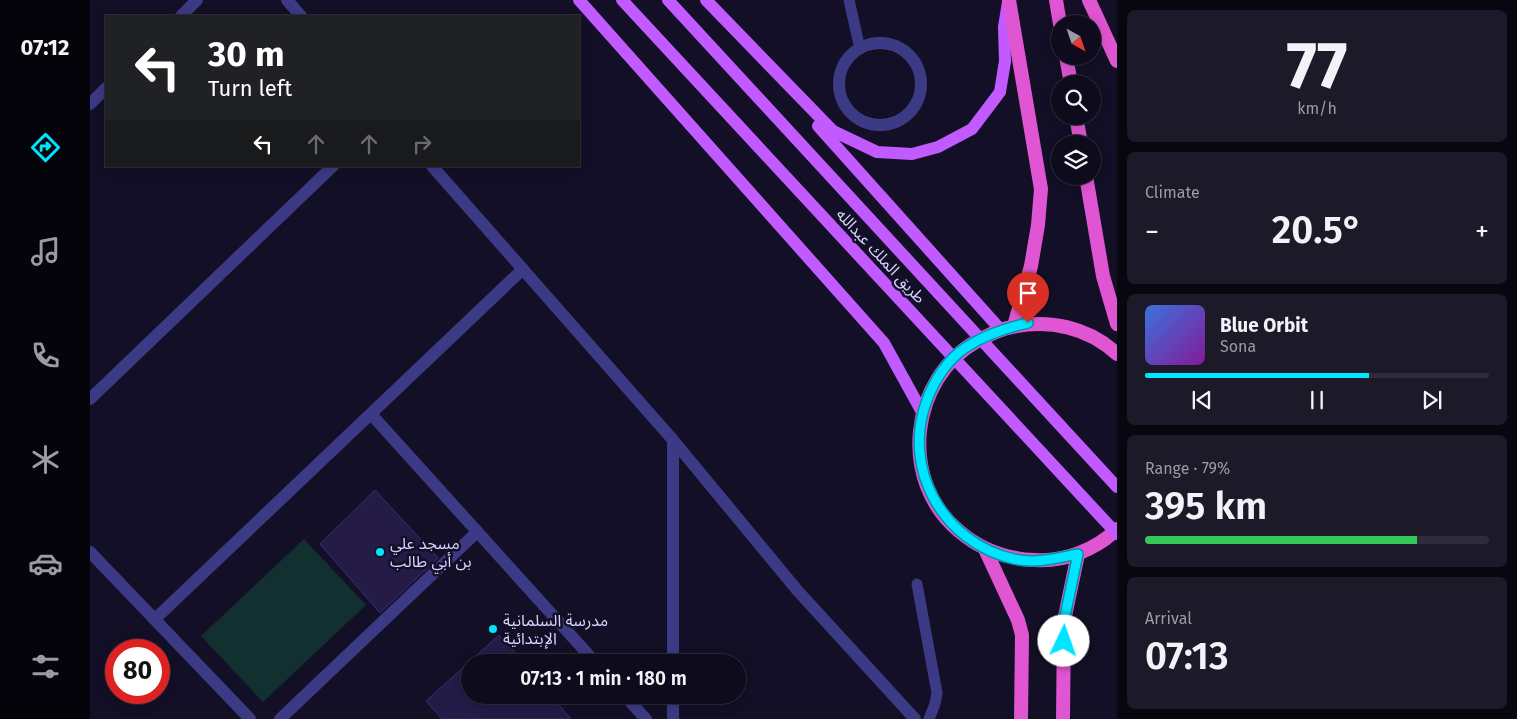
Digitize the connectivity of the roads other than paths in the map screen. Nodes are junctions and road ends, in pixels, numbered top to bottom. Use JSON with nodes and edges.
{"nodes":[{"id":1,"x":197,"y":0,"type":"edge"},
{"id":2,"x":286,"y":0,"type":"edge"},
{"id":3,"x":579,"y":0,"type":"edge"},
{"id":4,"x":622,"y":0,"type":"edge"},
{"id":5,"x":668,"y":0,"type":"edge"},
{"id":6,"x":705,"y":0,"type":"edge"},
{"id":7,"x":849,"y":0,"type":"edge"},
{"id":8,"x":1009,"y":0,"type":"edge"},
{"id":9,"x":1056,"y":0,"type":"edge"},
{"id":10,"x":1089,"y":0,"type":"edge"},
{"id":11,"x":181,"y":15,"type":"edge"},
{"id":12,"x":300,"y":15,"type":"edge"},
{"id":13,"x":1058,"y":15,"type":"edge"},
{"id":14,"x":860,"y":49,"type":"junction"},
{"id":15,"x":1117,"y":61,"type":"edge"},
{"id":16,"x":105,"y":89,"type":"edge"},
{"id":17,"x":90,"y":104,"type":"edge"},
{"id":18,"x":332,"y":167,"type":"edge"},
{"id":19,"x":433,"y":167,"type":"edge"},
{"id":20,"x":1088,"y":185,"type":"edge"},
{"id":21,"x":523,"y":269,"type":"junction"},
{"id":22,"x":1117,"y":324,"type":"edge"},
{"id":23,"x":1007,"y":328,"type":"junction"},
{"id":24,"x":1117,"y":354,"type":"edge"},
{"id":25,"x":90,"y":399,"type":"edge"},
{"id":26,"x":922,"y":412,"type":"junction"},
{"id":27,"x":370,"y":414,"type":"junction"},
{"id":28,"x":673,"y":440,"type":"junction"},
{"id":29,"x":1117,"y":487,"type":"edge"},
{"id":30,"x":1117,"y":529,"type":"edge"},
{"id":31,"x":477,"y":532,"type":"junction"},
{"id":32,"x":1117,"y":534,"type":"edge"},
{"id":33,"x":984,"y":549,"type":"junction"},
{"id":34,"x":90,"y":552,"type":"edge"},
{"id":35,"x":1078,"y":554,"type":"junction"},
{"id":36,"x":917,"y":584,"type":"dead end"},
{"id":37,"x":155,"y":619,"type":"junction"},
{"id":38,"x":588,"y":654,"type":"edge"},
{"id":39,"x":673,"y":654,"type":"edge"},
{"id":40,"x":632,"y":704,"type":"edge"},
{"id":41,"x":673,"y":704,"type":"edge"},
{"id":42,"x":250,"y":719,"type":"edge"},
{"id":43,"x":280,"y":719,"type":"edge"},
{"id":44,"x":646,"y":719,"type":"edge"},
{"id":45,"x":673,"y":719,"type":"edge"},
{"id":46,"x":915,"y":719,"type":"edge"},
{"id":47,"x":929,"y":719,"type":"edge"},
{"id":48,"x":1020,"y":719,"type":"edge"},
{"id":49,"x":1063,"y":719,"type":"edge"}],
"edges":[{"from":1,"to":11,"type":"street"},
{"from":2,"to":12,"type":"street"},
{"from":3,"to":26,"type":"main road"},
{"from":4,"to":32,"type":"main road","name":"طريق الملك عبدالله","bridge":true},
{"from":5,"to":29,"type":"main road","name":"طريق الملك عبدالله","bridge":true},
{"from":6,"to":8,"type":"main road"},
{"from":6,"to":23,"type":"main road"},
{"from":7,"to":14,"type":"lane"},
{"from":8,"to":23,"type":"highway"},
{"from":9,"to":13,"type":"highway"},
{"from":10,"to":15,"type":"highway"},
{"from":14,"to":14,"type":"street"},
{"from":16,"to":17,"type":"street"},
{"from":18,"to":25,"type":"street"},
{"from":19,"to":21,"type":"street"},
{"from":20,"to":22,"type":"highway"},
{"from":21,"to":27,"type":"street"},
{"from":21,"to":28,"type":"street"},
{"from":23,"to":24,"type":"highway"},
{"from":23,"to":26,"type":"highway"},
{"from":26,"to":33,"type":"highway"},
{"from":27,"to":31,"type":"street"},
{"from":27,"to":37,"type":"street"},
{"from":28,"to":39,"type":"street"},
{"from":28,"to":46,"type":"street"},
{"from":30,"to":35,"type":"highway"},
{"from":31,"to":38,"type":"street"},
{"from":31,"to":43,"type":"street"},
{"from":33,"to":35,"type":"highway"},
{"from":33,"to":48,"type":"highway"},
{"from":34,"to":37,"type":"street"},
{"from":35,"to":49,"type":"highway"},
{"from":36,"to":47,"type":"lane"},
{"from":37,"to":42,"type":"street"},
{"from":40,"to":44,"type":"street"},
{"from":41,"to":45,"type":"street"}]}
